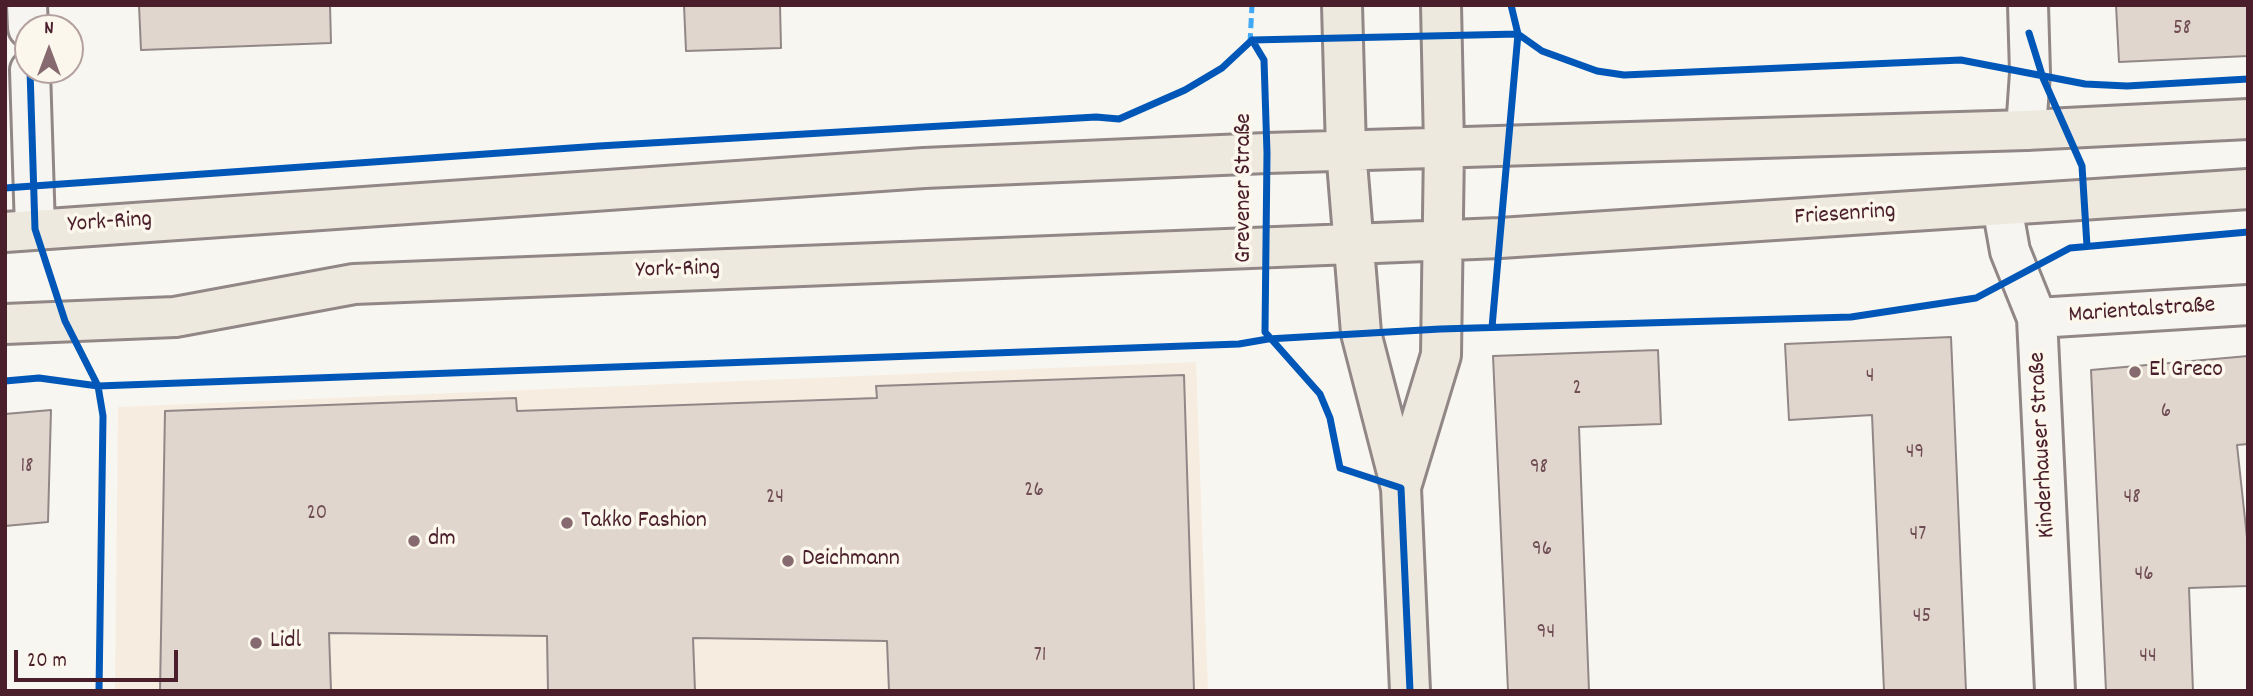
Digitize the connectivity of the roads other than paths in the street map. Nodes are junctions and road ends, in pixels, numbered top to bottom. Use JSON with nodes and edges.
{"nodes":[{"id":1,"x":1342,"y":5,"type":"edge"},
{"id":2,"x":1441,"y":5,"type":"edge"},
{"id":3,"x":2028,"y":5,"type":"edge"},
{"id":4,"x":29,"y":84,"type":"edge"},
{"id":5,"x":2248,"y":119,"type":"edge"},
{"id":6,"x":2025,"y":130,"type":"junction"},
{"id":7,"x":1444,"y":146,"type":"junction"},
{"id":8,"x":1346,"y":150,"type":"junction"},
{"id":9,"x":2248,"y":189,"type":"edge"},
{"id":10,"x":2002,"y":206,"type":"junction"},
{"id":11,"x":20,"y":230,"type":"edge"},
{"id":12,"x":1441,"y":240,"type":"junction"},
{"id":13,"x":1354,"y":244,"type":"junction"},
{"id":14,"x":2248,"y":305,"type":"edge"},
{"id":15,"x":2037,"y":318,"type":"junction"},
{"id":16,"x":5,"y":324,"type":"edge"},
{"id":17,"x":1401,"y":488,"type":"junction"},
{"id":18,"x":1410,"y":691,"type":"edge"},
{"id":19,"x":2055,"y":691,"type":"edge"}],
"edges":[{"from":1,"to":8,"type":"main road"},
{"from":2,"to":7,"type":"main road"},
{"from":3,"to":6,"type":"street"},
{"from":4,"to":11,"type":"street"},
{"from":5,"to":6,"type":"main road"},
{"from":6,"to":7,"type":"main road"},
{"from":7,"to":8,"type":"main road","name":"York-Ring"},
{"from":7,"to":12,"type":"main road"},
{"from":8,"to":11,"type":"main road","name":"York-Ring"},
{"from":8,"to":13,"type":"main road"},
{"from":9,"to":10,"type":"main road","name":"Friesenring"},
{"from":10,"to":12,"type":"main road","name":"Friesenring"},
{"from":10,"to":15,"type":"street","name":"Kinderhauser Straße"},
{"from":12,"to":13,"type":"main road","name":"Friesenring"},
{"from":12,"to":17,"type":"main road"},
{"from":13,"to":16,"type":"main road","name":"York-Ring"},
{"from":13,"to":17,"type":"main road"},
{"from":14,"to":15,"type":"street","name":"Marientalstraße"},
{"from":15,"to":19,"type":"street","name":"Kinderhauser Straße"},
{"from":17,"to":18,"type":"main road"}]}
